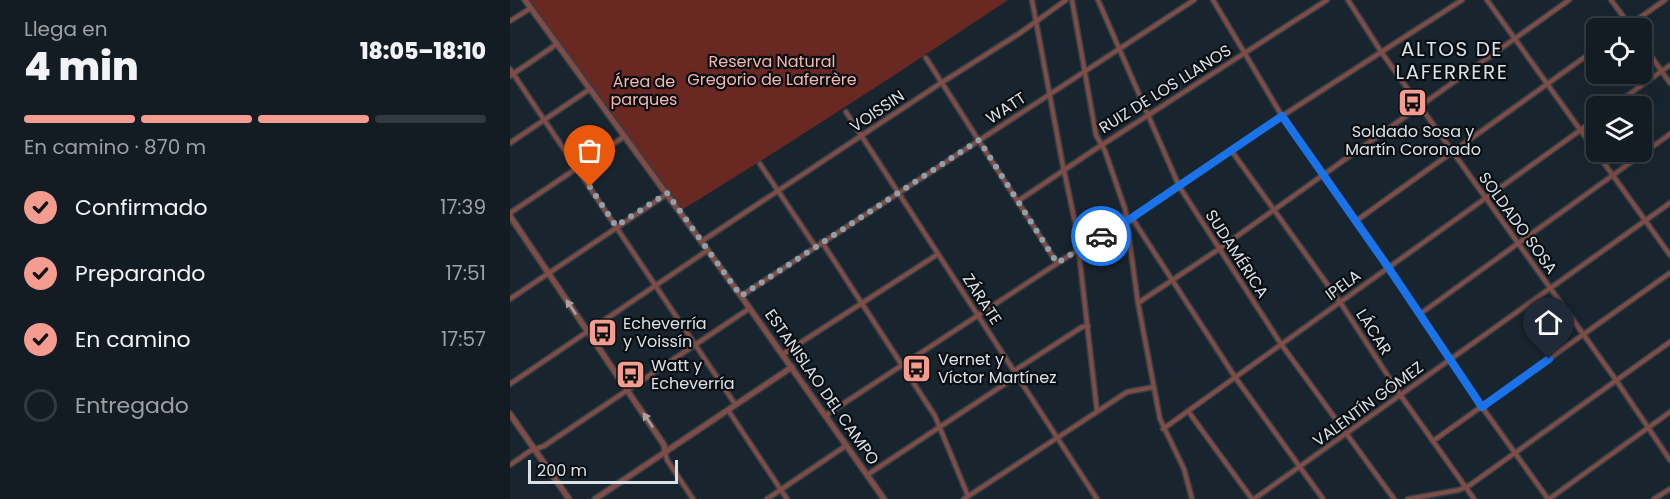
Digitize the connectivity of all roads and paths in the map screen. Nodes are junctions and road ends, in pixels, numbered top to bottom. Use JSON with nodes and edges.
{"nodes":[{"id":1,"x":525,"y":0,"type":"edge"},
{"id":2,"x":1032,"y":0,"type":"edge"},
{"id":3,"x":1066,"y":0,"type":"edge"},
{"id":4,"x":1072,"y":0,"type":"edge"},
{"id":5,"x":1098,"y":0,"type":"edge"},
{"id":6,"x":1194,"y":0,"type":"edge"},
{"id":7,"x":1213,"y":0,"type":"edge"},
{"id":8,"x":1327,"y":0,"type":"edge"},
{"id":9,"x":1348,"y":0,"type":"edge"},
{"id":10,"x":1462,"y":0,"type":"edge"},
{"id":11,"x":1487,"y":0,"type":"edge"},
{"id":12,"x":1569,"y":0,"type":"edge"},
{"id":13,"x":1611,"y":0,"type":"edge"},
{"id":14,"x":1665,"y":0,"type":"edge"},
{"id":15,"x":531,"y":8,"type":"junction"},
{"id":16,"x":1623,"y":18,"type":"edge"},
{"id":17,"x":1641,"y":18,"type":"edge"},
{"id":18,"x":510,"y":21,"type":"edge"},
{"id":19,"x":1036,"y":21,"type":"junction"},
{"id":20,"x":1514,"y":38,"type":"junction"},
{"id":21,"x":557,"y":44,"type":"junction"},
{"id":22,"x":1119,"y":49,"type":"junction"},
{"id":23,"x":1382,"y":53,"type":"junction"},
{"id":24,"x":1245,"y":54,"type":"junction"},
{"id":25,"x":1586,"y":56,"type":"edge"},
{"id":26,"x":1652,"y":57,"type":"edge"},
{"id":27,"x":926,"y":58,"type":"dead end"},
{"id":28,"x":1670,"y":65,"type":"edge"},
{"id":29,"x":510,"y":69,"type":"edge"},
{"id":30,"x":1085,"y":71,"type":"junction"},
{"id":31,"x":1662,"y":71,"type":"junction"},
{"id":32,"x":512,"y":75,"type":"edge"},
{"id":33,"x":1670,"y":82,"type":"edge"},
{"id":34,"x":941,"y":83,"type":"junction"},
{"id":35,"x":1547,"y":85,"type":"junction"},
{"id":36,"x":590,"y":89,"type":"junction"},
{"id":37,"x":1049,"y":94,"type":"junction"},
{"id":38,"x":1627,"y":96,"type":"edge"},
{"id":39,"x":1420,"y":107,"type":"junction"},
{"id":40,"x":846,"y":112,"type":"dead end"},
{"id":41,"x":1148,"y":116,"type":"junction"},
{"id":42,"x":1282,"y":116,"type":"junction"},
{"id":43,"x":544,"y":120,"type":"junction"},
{"id":44,"x":1586,"y":126,"type":"edge"},
{"id":45,"x":1580,"y":130,"type":"junction"},
{"id":46,"x":1670,"y":134,"type":"edge"},
{"id":47,"x":625,"y":136,"type":"junction"},
{"id":48,"x":861,"y":136,"type":"junction"},
{"id":49,"x":979,"y":140,"type":"junction"},
{"id":50,"x":510,"y":143,"type":"edge"},
{"id":51,"x":1102,"y":145,"type":"junction"},
{"id":52,"x":1231,"y":150,"type":"junction"},
{"id":53,"x":1452,"y":153,"type":"junction"},
{"id":54,"x":760,"y":164,"type":"dead end"},
{"id":55,"x":576,"y":168,"type":"junction"},
{"id":56,"x":1064,"y":171,"type":"junction"},
{"id":57,"x":1323,"y":175,"type":"junction"},
{"id":58,"x":1613,"y":175,"type":"junction"},
{"id":59,"x":1179,"y":186,"type":"junction"},
{"id":60,"x":778,"y":190,"type":"junction"},
{"id":61,"x":667,"y":193,"type":"junction"},
{"id":62,"x":898,"y":193,"type":"junction"},
{"id":63,"x":1485,"y":197,"type":"junction"},
{"id":64,"x":1018,"y":201,"type":"junction"},
{"id":65,"x":1670,"y":203,"type":"edge"},
{"id":66,"x":1274,"y":210,"type":"junction"},
{"id":67,"x":510,"y":215,"type":"edge"},
{"id":68,"x":1132,"y":218,"type":"junction"},
{"id":69,"x":1126,"y":221,"type":"junction"},
{"id":70,"x":1356,"y":221,"type":"junction"},
{"id":71,"x":1646,"y":221,"type":"junction"},
{"id":72,"x":616,"y":226,"type":"junction"},
{"id":73,"x":702,"y":241,"type":"junction"},
{"id":74,"x":822,"y":242,"type":"junction"},
{"id":75,"x":1517,"y":243,"type":"junction"},
{"id":76,"x":815,"y":246,"type":"junction"},
{"id":77,"x":1079,"y":249,"type":"junction"},
{"id":78,"x":1220,"y":249,"type":"junction"},
{"id":79,"x":708,"y":250,"type":"junction"},
{"id":80,"x":938,"y":254,"type":"junction"},
{"id":81,"x":1670,"y":255,"type":"edge"},
{"id":82,"x":1057,"y":263,"type":"junction"},
{"id":83,"x":1388,"y":267,"type":"junction"},
{"id":84,"x":1670,"y":273,"type":"edge"},
{"id":85,"x":548,"y":274,"type":"junction"},
{"id":86,"x":1173,"y":280,"type":"junction"},
{"id":87,"x":656,"y":286,"type":"junction"},
{"id":88,"x":1550,"y":289,"type":"junction"},
{"id":89,"x":741,"y":296,"type":"junction"},
{"id":90,"x":510,"y":299,"type":"edge"},
{"id":91,"x":1340,"y":302,"type":"junction"},
{"id":92,"x":863,"y":303,"type":"junction"},
{"id":93,"x":1138,"y":303,"type":"junction"},
{"id":94,"x":750,"y":308,"type":"junction"},
{"id":95,"x":1420,"y":314,"type":"junction"},
{"id":96,"x":978,"y":316,"type":"junction"},
{"id":97,"x":1088,"y":326,"type":"junction"},
{"id":98,"x":588,"y":332,"type":"junction"},
{"id":99,"x":1583,"y":335,"type":"junction"},
{"id":100,"x":1670,"y":342,"type":"edge"},
{"id":101,"x":1281,"y":344,"type":"junction"},
{"id":102,"x":695,"y":345,"type":"junction"},
{"id":103,"x":783,"y":354,"type":"junction"},
{"id":104,"x":1450,"y":360,"type":"junction"},
{"id":105,"x":903,"y":365,"type":"junction"},
{"id":106,"x":792,"y":367,"type":"junction"},
{"id":107,"x":1016,"y":374,"type":"junction"},
{"id":108,"x":1235,"y":377,"type":"junction"},
{"id":109,"x":1616,"y":380,"type":"junction"},
{"id":110,"x":510,"y":384,"type":"edge"},
{"id":111,"x":1154,"y":387,"type":"junction"},
{"id":112,"x":627,"y":390,"type":"junction"},
{"id":113,"x":1401,"y":396,"type":"junction"},
{"id":114,"x":735,"y":404,"type":"junction"},
{"id":115,"x":1482,"y":407,"type":"junction"},
{"id":116,"x":728,"y":409,"type":"junction"},
{"id":117,"x":1097,"y":411,"type":"junction"},
{"id":118,"x":1188,"y":411,"type":"junction"},
{"id":119,"x":1670,"y":412,"type":"edge"},
{"id":120,"x":510,"y":414,"type":"edge"},
{"id":121,"x":826,"y":415,"type":"junction"},
{"id":122,"x":941,"y":426,"type":"junction"},
{"id":123,"x":1649,"y":427,"type":"junction"},
{"id":124,"x":1163,"y":429,"type":"junction"},
{"id":125,"x":1347,"y":434,"type":"junction"},
{"id":126,"x":1057,"y":437,"type":"junction"},
{"id":127,"x":1433,"y":441,"type":"junction"},
{"id":128,"x":847,"y":445,"type":"junction"},
{"id":129,"x":535,"y":449,"type":"junction"},
{"id":130,"x":665,"y":452,"type":"junction"},
{"id":131,"x":1514,"y":452,"type":"junction"},
{"id":132,"x":1670,"y":460,"type":"edge"},
{"id":133,"x":510,"y":465,"type":"edge"},
{"id":134,"x":1300,"y":468,"type":"junction"},
{"id":135,"x":867,"y":475,"type":"junction"},
{"id":136,"x":1466,"y":487,"type":"junction"},
{"id":137,"x":1670,"y":489,"type":"edge"},
{"id":138,"x":781,"y":490,"type":"junction"},
{"id":139,"x":966,"y":498,"type":"edge"},
{"id":140,"x":569,"y":499,"type":"edge"},
{"id":141,"x":596,"y":499,"type":"edge"},
{"id":142,"x":693,"y":499,"type":"edge"},
{"id":143,"x":767,"y":499,"type":"edge"},
{"id":144,"x":787,"y":499,"type":"edge"},
{"id":145,"x":884,"y":499,"type":"edge"},
{"id":146,"x":1097,"y":499,"type":"edge"},
{"id":147,"x":1192,"y":499,"type":"edge"},
{"id":148,"x":1253,"y":499,"type":"edge"},
{"id":149,"x":1323,"y":499,"type":"edge"},
{"id":150,"x":1394,"y":499,"type":"edge"},
{"id":151,"x":1408,"y":499,"type":"edge"},
{"id":152,"x":1474,"y":499,"type":"edge"},
{"id":153,"x":1549,"y":499,"type":"edge"},
{"id":154,"x":1654,"y":499,"type":"edge"}],
"edges":[{"from":1,"to":15,"type":"street","name":"ESTANISLAO DEL CAMPO"},
{"from":2,"to":19,"type":"street"},
{"from":3,"to":19,"type":"street","name":"VOISSIN"},
{"from":4,"to":30,"type":"street"},
{"from":5,"to":22,"type":"street","name":"SUDAMÉRICA"},
{"from":6,"to":22,"type":"street","name":"WATT"},
{"from":7,"to":24,"type":"street"},
{"from":8,"to":24,"type":"street","name":"RUIZ DE LOS LLANOS"},
{"from":9,"to":23,"type":"street","name":"SOLDADO SOSA"},
{"from":10,"to":23,"type":"street"},
{"from":11,"to":20,"type":"street"},
{"from":12,"to":20,"type":"street"},
{"from":13,"to":16,"type":"street"},
{"from":14,"to":17,"type":"street"},
{"from":15,"to":18,"type":"street"},
{"from":15,"to":21,"type":"street","name":"ESTANISLAO DEL CAMPO"},
{"from":19,"to":34,"type":"street","name":"VOISSIN"},
{"from":19,"to":37,"type":"street"},
{"from":20,"to":35,"type":"street"},
{"from":20,"to":39,"type":"street"},
{"from":21,"to":32,"type":"street"},
{"from":21,"to":36,"type":"street","name":"ESTANISLAO DEL CAMPO"},
{"from":22,"to":30,"type":"street","name":"WATT"},
{"from":22,"to":41,"type":"street","name":"SUDAMÉRICA"},
{"from":23,"to":39,"type":"street","name":"SOLDADO SOSA"},
{"from":23,"to":42,"type":"street"},
{"from":24,"to":41,"type":"street","name":"RUIZ DE LOS LLANOS"},
{"from":24,"to":42,"type":"street"},
{"from":25,"to":35,"type":"street"},
{"from":26,"to":31,"type":"street"},
{"from":27,"to":34,"type":"street"},
{"from":28,"to":31,"type":"street"},
{"from":29,"to":32,"type":"street"},
{"from":30,"to":37,"type":"street","name":"WATT"},
{"from":30,"to":51,"type":"street"},
{"from":31,"to":33,"type":"street"},
{"from":31,"to":38,"type":"street"},
{"from":32,"to":43,"type":"street"},
{"from":34,"to":48,"type":"street","name":"VOISSIN"},
{"from":34,"to":49,"type":"street"},
{"from":35,"to":45,"type":"street"},
{"from":35,"to":53,"type":"street"},
{"from":36,"to":43,"type":"street"},
{"from":36,"to":47,"type":"street","name":"ESTANISLAO DEL CAMPO"},
{"from":37,"to":49,"type":"street","name":"WATT"},
{"from":37,"to":56,"type":"street"},
{"from":39,"to":53,"type":"street","name":"SOLDADO SOSA"},
{"from":39,"to":57,"type":"street"},
{"from":40,"to":48,"type":"street","name":"ZÁRATE"},
{"from":41,"to":51,"type":"street","name":"RUIZ DE LOS LLANOS"},
{"from":41,"to":59,"type":"street","name":"SUDAMÉRICA"},
{"from":42,"to":52,"type":"street"},
{"from":42,"to":57,"type":"street"},
{"from":43,"to":50,"type":"street"},
{"from":43,"to":55,"type":"street"},
{"from":44,"to":45,"type":"street","name":"IPELA"},
{"from":45,"to":58,"type":"street"},
{"from":45,"to":63,"type":"street","name":"IPELA"},
{"from":46,"to":58,"type":"street"},
{"from":47,"to":55,"type":"street"},
{"from":47,"to":61,"type":"street","name":"ESTANISLAO DEL CAMPO"},
{"from":48,"to":60,"type":"street","name":"VOISSIN"},
{"from":48,"to":62,"type":"street","name":"ZÁRATE"},
{"from":49,"to":62,"type":"street","name":"WATT"},
{"from":49,"to":64,"type":"street"},
{"from":51,"to":56,"type":"street","name":"RUIZ DE LOS LLANOS"},
{"from":51,"to":69,"type":"street"},
{"from":52,"to":59,"type":"street"},
{"from":52,"to":66,"type":"street","name":"LÁCAR"},
{"from":53,"to":63,"type":"street","name":"SOLDADO SOSA"},
{"from":53,"to":70,"type":"street"},
{"from":54,"to":60,"type":"street"},
{"from":55,"to":67,"type":"street"},
{"from":55,"to":72,"type":"street"},
{"from":56,"to":64,"type":"street","name":"RUIZ DE LOS LLANOS"},
{"from":56,"to":77,"type":"street"},
{"from":57,"to":66,"type":"street"},
{"from":57,"to":70,"type":"street"},
{"from":58,"to":71,"type":"street"},
{"from":58,"to":75,"type":"street"},
{"from":59,"to":68,"type":"street"},
{"from":59,"to":78,"type":"street","name":"SUDAMÉRICA"},
{"from":60,"to":73,"type":"street","name":"VOISSIN"},
{"from":60,"to":76,"type":"street"},
{"from":61,"to":72,"type":"street"},
{"from":61,"to":73,"type":"street","name":"ESTANISLAO DEL CAMPO"},
{"from":62,"to":74,"type":"street","name":"WATT"},
{"from":62,"to":80,"type":"street","name":"ZÁRATE"},
{"from":63,"to":75,"type":"street","name":"SOLDADO SOSA"},
{"from":63,"to":83,"type":"street","name":"IPELA"},
{"from":64,"to":82,"type":"street"},
{"from":65,"to":71,"type":"street","name":"VALENTÍN GÓMEZ"},
{"from":66,"to":78,"type":"street"},
{"from":66,"to":91,"type":"street","name":"LÁCAR"},
{"from":67,"to":85,"type":"street"},
{"from":68,"to":69,"type":"street"},
{"from":68,"to":86,"type":"street"},
{"from":69,"to":77,"type":"street"},
{"from":69,"to":93,"type":"street"},
{"from":70,"to":83,"type":"street"},
{"from":71,"to":81,"type":"street"},
{"from":71,"to":88,"type":"street","name":"VALENTÍN GÓMEZ"},
{"from":72,"to":85,"type":"street"},
{"from":72,"to":87,"type":"street"},
{"from":73,"to":79,"type":"street","name":"ESTANISLAO DEL CAMPO"},
{"from":74,"to":76,"type":"street","name":"WATT"},
{"from":74,"to":92,"type":"street"},
{"from":75,"to":88,"type":"street","name":"SOLDADO SOSA"},
{"from":75,"to":95,"type":"street"},
{"from":76,"to":89,"type":"street","name":"WATT"},
{"from":77,"to":82,"type":"street"},
{"from":77,"to":97,"type":"street"},
{"from":78,"to":86,"type":"street"},
{"from":78,"to":101,"type":"street","name":"SUDAMÉRICA"},
{"from":79,"to":87,"type":"street"},
{"from":79,"to":89,"type":"street","name":"ESTANISLAO DEL CAMPO"},
{"from":80,"to":92,"type":"street"},
{"from":80,"to":96,"type":"street","name":"ZÁRATE"},
{"from":82,"to":96,"type":"street"},
{"from":83,"to":91,"type":"street","name":"IPELA"},
{"from":83,"to":95,"type":"street"},
{"from":84,"to":99,"type":"street"},
{"from":85,"to":90,"type":"street"},
{"from":98,"to":85,"type":"street","one_way":true},
{"from":86,"to":93,"type":"street"},
{"from":86,"to":108,"type":"street"},
{"from":87,"to":98,"type":"street"},
{"from":87,"to":102,"type":"street"},
{"from":88,"to":99,"type":"street","name":"SOLDADO SOSA"},
{"from":88,"to":104,"type":"street","name":"VALENTÍN GÓMEZ"},
{"from":89,"to":94,"type":"street","name":"ESTANISLAO DEL CAMPO"},
{"from":91,"to":101,"type":"street","name":"IPELA"},
{"from":91,"to":113,"type":"street","name":"LÁCAR"},
{"from":92,"to":103,"type":"street"},
{"from":92,"to":105,"type":"street"},
{"from":93,"to":111,"type":"street"},
{"from":94,"to":102,"type":"street"},
{"from":94,"to":103,"type":"street","name":"ESTANISLAO DEL CAMPO"},
{"from":95,"to":104,"type":"street"},
{"from":96,"to":105,"type":"street"},
{"from":96,"to":107,"type":"street","name":"ZÁRATE"},
{"from":97,"to":107,"type":"street"},
{"from":97,"to":117,"type":"street"},
{"from":98,"to":110,"type":"street"},
{"from":98,"to":112,"type":"street"},
{"from":99,"to":109,"type":"street","name":"SOLDADO SOSA"},
{"from":99,"to":115,"type":"street"},
{"from":100,"to":109,"type":"street"},
{"from":101,"to":108,"type":"street","name":"IPELA"},
{"from":101,"to":125,"type":"street","name":"SUDAMÉRICA"},
{"from":102,"to":112,"type":"street"},
{"from":102,"to":114,"type":"street"},
{"from":103,"to":106,"type":"street","name":"ESTANISLAO DEL CAMPO"},
{"from":104,"to":113,"type":"street","name":"VALENTÍN GÓMEZ"},
{"from":104,"to":115,"type":"street"},
{"from":105,"to":121,"type":"street"},
{"from":105,"to":122,"type":"street"},
{"from":106,"to":114,"type":"street"},
{"from":106,"to":121,"type":"street","name":"ESTANISLAO DEL CAMPO"},
{"from":107,"to":122,"type":"street"},
{"from":107,"to":126,"type":"street","name":"ZÁRATE"},
{"from":108,"to":118,"type":"street","name":"IPELA"},
{"from":108,"to":134,"type":"street"},
{"from":109,"to":123,"type":"street","name":"SOLDADO SOSA"},
{"from":109,"to":131,"type":"street"},
{"from":111,"to":117,"type":"street"},
{"from":111,"to":124,"type":"street"},
{"from":112,"to":129,"type":"street"},
{"from":130,"to":112,"type":"street","one_way":true},
{"from":113,"to":125,"type":"street","name":"VALENTÍN GÓMEZ"},
{"from":113,"to":127,"type":"street","name":"LÁCAR"},
{"from":114,"to":116,"type":"street"},
{"from":115,"to":127,"type":"street"},
{"from":115,"to":131,"type":"street"},
{"from":116,"to":130,"type":"street"},
{"from":116,"to":138,"type":"street"},
{"from":117,"to":126,"type":"street"},
{"from":118,"to":124,"type":"street","name":"IPELA"},
{"from":118,"to":148,"type":"street"},
{"from":119,"to":123,"type":"street"},
{"from":120,"to":129,"type":"street"},
{"from":121,"to":128,"type":"street","name":"ESTANISLAO DEL CAMPO"},
{"from":122,"to":135,"type":"street"},
{"from":122,"to":139,"type":"street"},
{"from":123,"to":132,"type":"street","name":"SOLDADO SOSA"},
{"from":123,"to":153,"type":"street"},
{"from":124,"to":147,"type":"street"},
{"from":125,"to":134,"type":"street","name":"VALENTÍN GÓMEZ"},
{"from":125,"to":150,"type":"street","name":"SUDAMÉRICA"},
{"from":126,"to":139,"type":"street"},
{"from":126,"to":146,"type":"street","name":"ZÁRATE"},
{"from":127,"to":136,"type":"street","name":"LÁCAR"},
{"from":128,"to":135,"type":"street","name":"ESTANISLAO DEL CAMPO"},
{"from":128,"to":138,"type":"street"},
{"from":129,"to":133,"type":"street"},
{"from":129,"to":140,"type":"street"},
{"from":130,"to":141,"type":"street"},
{"from":130,"to":142,"type":"street"},
{"from":131,"to":136,"type":"street"},
{"from":131,"to":153,"type":"street"},
{"from":134,"to":148,"type":"street","name":"VALENTÍN GÓMEZ"},
{"from":134,"to":149,"type":"street"},
{"from":135,"to":145,"type":"street","name":"ESTANISLAO DEL CAMPO"},
{"from":136,"to":151,"type":"street"},
{"from":136,"to":152,"type":"street","name":"LÁCAR"},
{"from":137,"to":154,"type":"street"},
{"from":138,"to":143,"type":"street"},
{"from":138,"to":144,"type":"street"}]}
